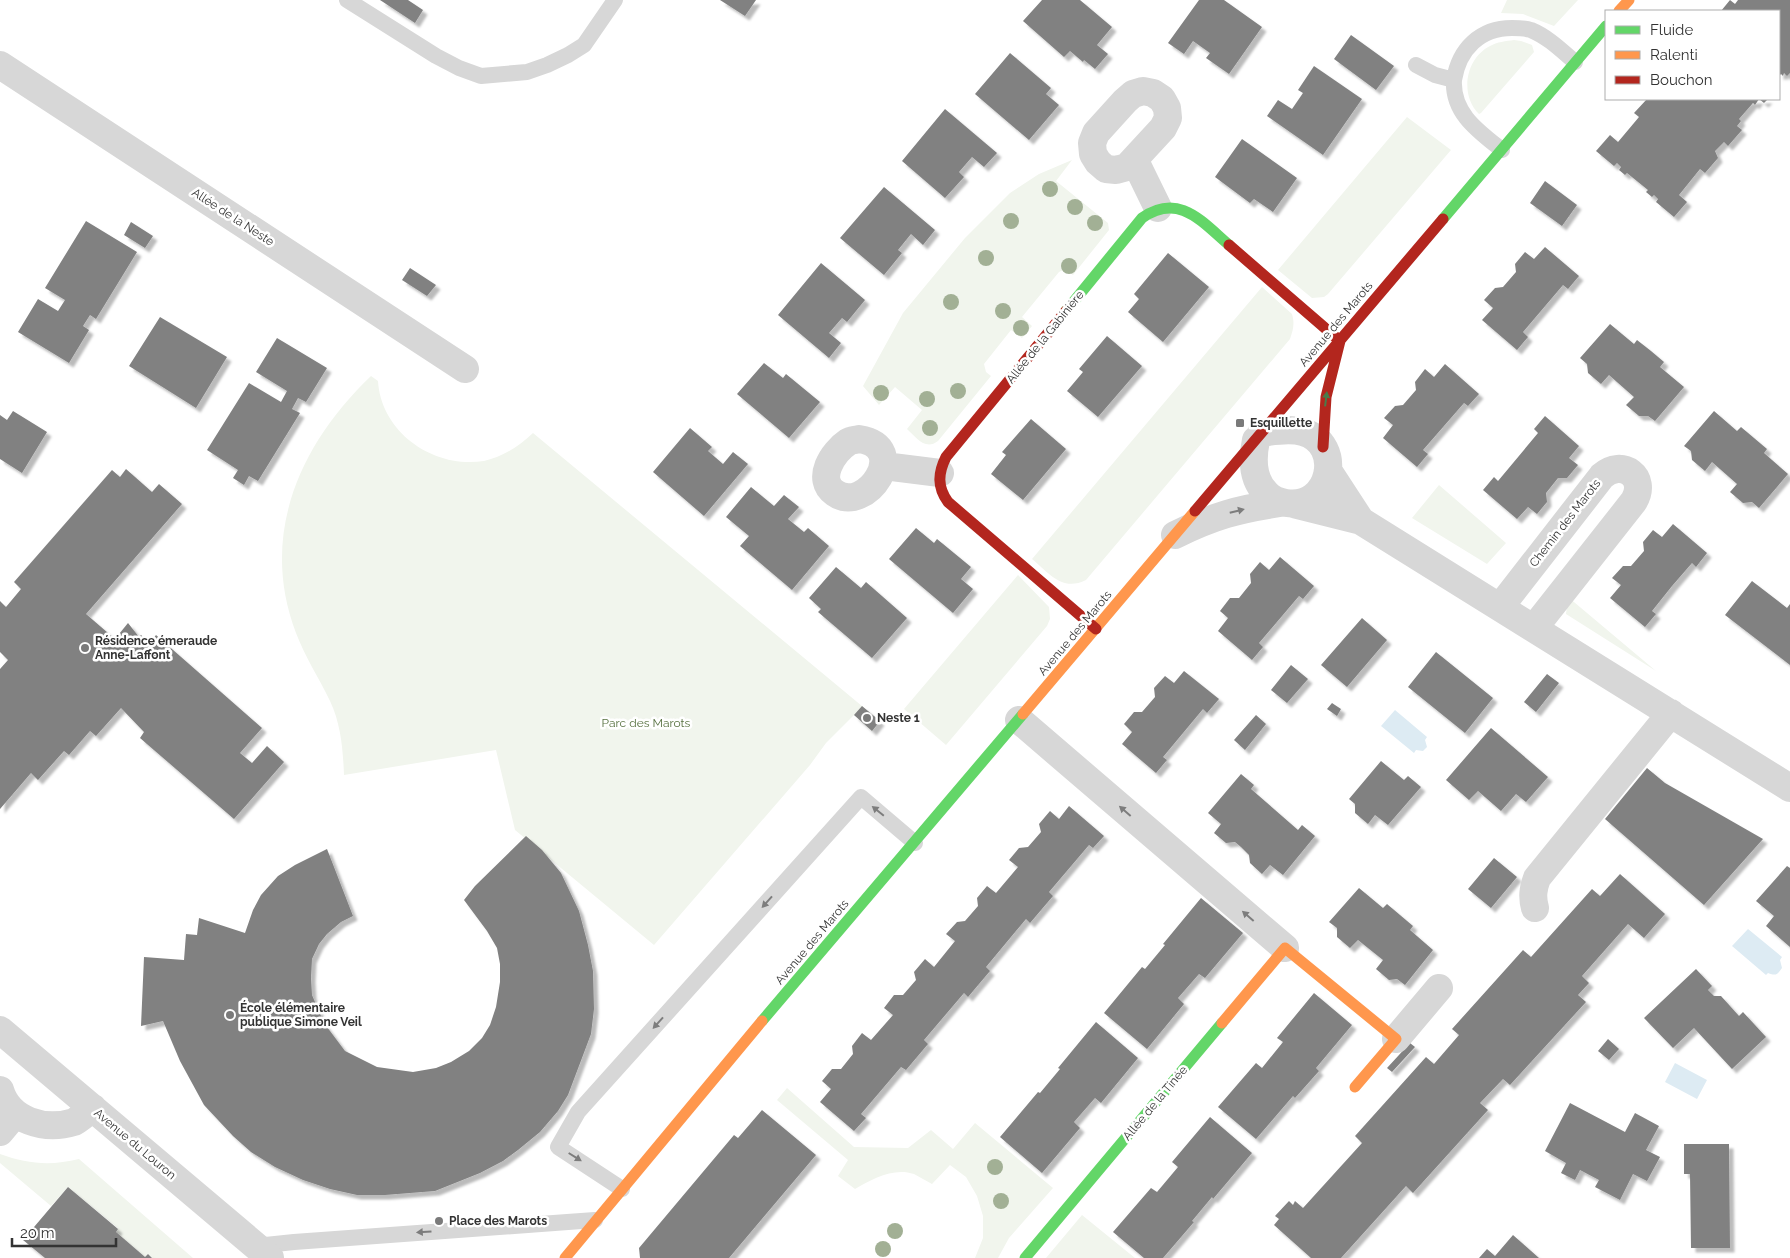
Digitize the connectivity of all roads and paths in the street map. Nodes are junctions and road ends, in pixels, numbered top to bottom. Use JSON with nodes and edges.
{"nodes":[{"id":1,"x":347,"y":0,"type":"edge"},
{"id":2,"x":615,"y":0,"type":"edge"},
{"id":3,"x":1628,"y":0,"type":"edge"},
{"id":4,"x":1620,"y":10,"type":"edge"},
{"id":5,"x":1605,"y":27,"type":"edge"},
{"id":6,"x":1575,"y":62,"type":"junction"},
{"id":7,"x":0,"y":65,"type":"edge"},
{"id":8,"x":1416,"y":65,"type":"dead end"},
{"id":9,"x":1454,"y":80,"type":"junction"},
{"id":10,"x":1502,"y":150,"type":"junction"},
{"id":11,"x":1134,"y":160,"type":"dead end"},
{"id":12,"x":1158,"y":208,"type":"junction"},
{"id":13,"x":1340,"y":341,"type":"junction"},
{"id":14,"x":465,"y":369,"type":"dead end"},
{"id":15,"x":1259,"y":437,"type":"junction"},
{"id":16,"x":1326,"y":460,"type":"junction"},
{"id":17,"x":884,"y":466,"type":"dead end"},
{"id":18,"x":940,"y":473,"type":"junction"},
{"id":19,"x":1287,"y":504,"type":"junction"},
{"id":20,"x":1361,"y":521,"type":"junction"},
{"id":21,"x":1175,"y":535,"type":"junction"},
{"id":22,"x":1500,"y":607,"type":"junction"},
{"id":23,"x":1096,"y":628,"type":"junction"},
{"id":24,"x":1534,"y":628,"type":"junction"},
{"id":25,"x":1671,"y":713,"type":"junction"},
{"id":26,"x":1019,"y":720,"type":"junction"},
{"id":27,"x":1790,"y":788,"type":"edge"},
{"id":28,"x":915,"y":843,"type":"junction"},
{"id":29,"x":1534,"y":908,"type":"dead end"},
{"id":30,"x":1285,"y":948,"type":"junction"},
{"id":31,"x":1439,"y":988,"type":"dead end"},
{"id":32,"x":1,"y":1033,"type":"edge"},
{"id":33,"x":1396,"y":1039,"type":"junction"},
{"id":34,"x":1355,"y":1087,"type":"dead end"},
{"id":35,"x":0,"y":1090,"type":"edge"},
{"id":36,"x":92,"y":1108,"type":"junction"},
{"id":37,"x":8,"y":1123,"type":"edge"},
{"id":38,"x":622,"y":1189,"type":"junction"},
{"id":39,"x":595,"y":1220,"type":"junction"},
{"id":40,"x":263,"y":1252,"type":"edge"},
{"id":41,"x":565,"y":1258,"type":"edge"},
{"id":42,"x":1025,"y":1258,"type":"edge"}],
"edges":[{"from":1,"to":2,"type":"lane"},
{"from":3,"to":4,"type":"street"},
{"from":5,"to":6,"type":"street","name":"Avenue des Marots"},
{"from":6,"to":9,"type":"lane"},
{"from":6,"to":10,"type":"street","name":"Avenue des Marots"},
{"from":7,"to":14,"type":"street","name":"Allée de la Neste"},
{"from":8,"to":9,"type":"lane"},
{"from":9,"to":10,"type":"lane"},
{"from":10,"to":13,"type":"street","name":"Avenue des Marots"},
{"from":11,"to":12,"type":"street"},
{"from":12,"to":13,"type":"street"},
{"from":12,"to":18,"type":"street","name":"Allée de la Gabinière"},
{"from":13,"to":15,"type":"street","name":"Avenue des Marots"},
{"from":16,"to":13,"type":"street","one_way":true},
{"from":15,"to":16,"type":"street"},
{"from":15,"to":19,"type":"street"},
{"from":15,"to":21,"type":"street","name":"Avenue des Marots"},
{"from":16,"to":19,"type":"street"},
{"from":16,"to":20,"type":"street"},
{"from":17,"to":18,"type":"street"},
{"from":18,"to":23,"type":"street"},
{"from":19,"to":20,"type":"street"},
{"from":21,"to":19,"type":"street","one_way":true},
{"from":20,"to":22,"type":"street"},
{"from":21,"to":23,"type":"street","name":"Avenue des Marots"},
{"from":22,"to":24,"type":"street"},
{"from":22,"to":24,"type":"street","name":"Chemin des Marots"},
{"from":23,"to":26,"type":"street","name":"Avenue des Marots"},
{"from":24,"to":25,"type":"street"},
{"from":25,"to":27,"type":"street"},
{"from":25,"to":29,"type":"street"},
{"from":26,"to":28,"type":"street","name":"Avenue des Marots"},
{"from":30,"to":26,"type":"street","one_way":true},
{"from":28,"to":38,"type":"street","name":"Avenue des Marots"},
{"from":28,"to":38,"type":"lane","one_way":true},
{"from":30,"to":33,"type":"street"},
{"from":30,"to":42,"type":"street","name":"Allée de la Tinée"},
{"from":31,"to":33,"type":"street"},
{"from":32,"to":36,"type":"street","name":"Avenue du Louron"},
{"from":33,"to":34,"type":"street"},
{"from":35,"to":37,"type":"street"},
{"from":36,"to":37,"type":"street"},
{"from":36,"to":40,"type":"street","name":"Avenue du Louron"},
{"from":38,"to":39,"type":"street","name":"Avenue des Marots"},
{"from":39,"to":40,"type":"lane","one_way":true},
{"from":39,"to":41,"type":"street","name":"Avenue des Marots"}]}
